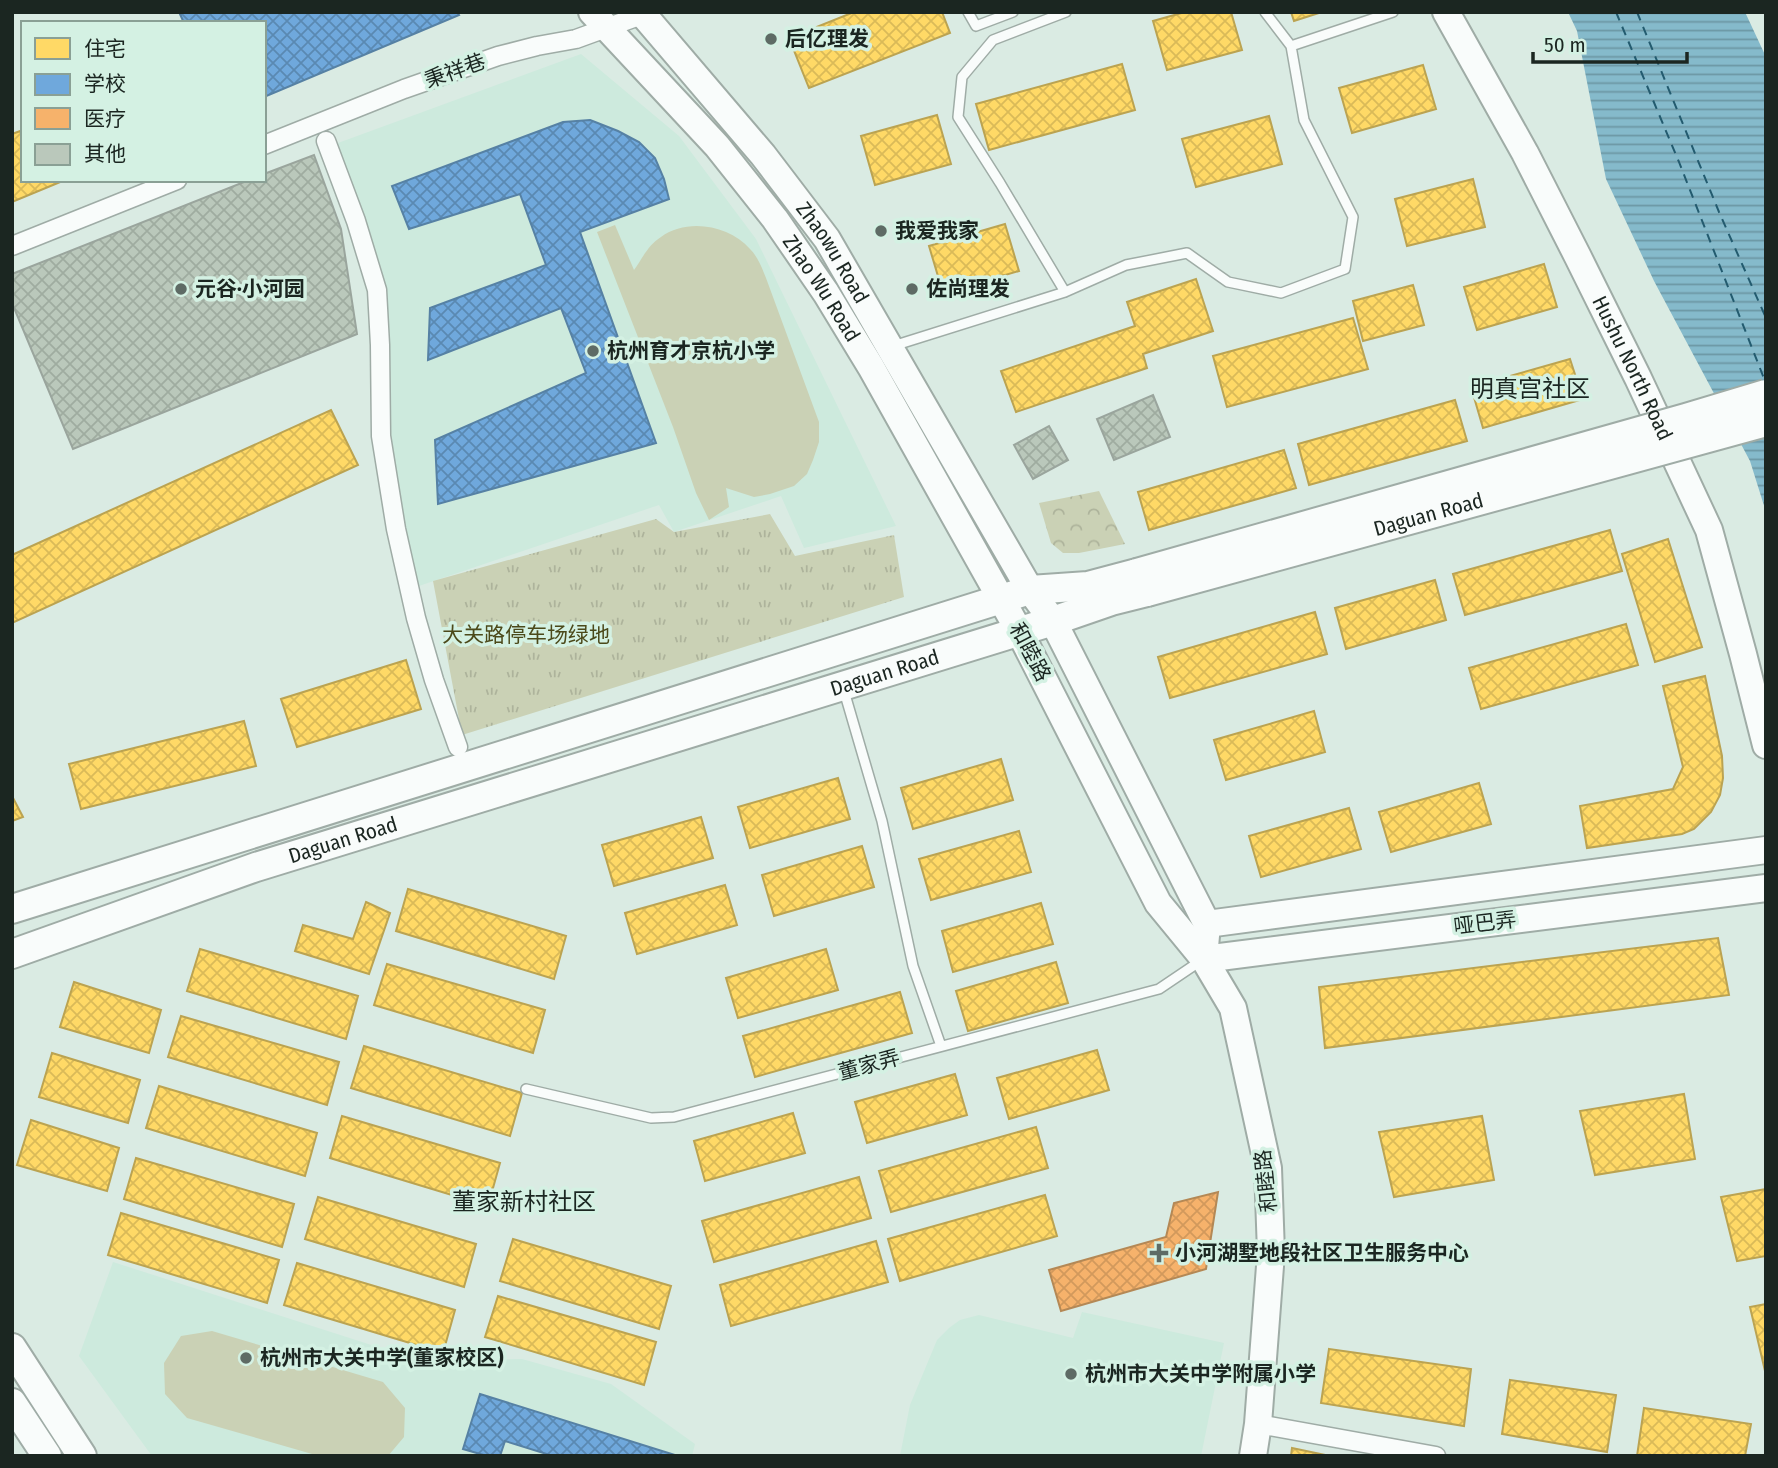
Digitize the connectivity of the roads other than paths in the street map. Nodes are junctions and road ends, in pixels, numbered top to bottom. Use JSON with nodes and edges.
{"nodes":[{"id":1,"x":968,"y":12,"type":"edge"},
{"id":2,"x":1013,"y":12,"type":"edge"},
{"id":3,"x":1066,"y":12,"type":"edge"},
{"id":4,"x":1265,"y":12,"type":"edge"},
{"id":5,"x":1393,"y":12,"type":"edge"},
{"id":6,"x":1446,"y":12,"type":"edge"},
{"id":7,"x":645,"y":13,"type":"edge"},
{"id":8,"x":599,"y":20,"type":"edge"},
{"id":9,"x":1291,"y":46,"type":"junction"},
{"id":10,"x":326,"y":141,"type":"dead end"},
{"id":11,"x":266,"y":144,"type":"edge"},
{"id":12,"x":172,"y":182,"type":"edge"},
{"id":13,"x":12,"y":246,"type":"edge"},
{"id":14,"x":1065,"y":292,"type":"junction"},
{"id":15,"x":888,"y":348,"type":"junction"},
{"id":16,"x":1766,"y":394,"type":"edge"},
{"id":17,"x":1766,"y":422,"type":"edge"},
{"id":18,"x":1142,"y":583,"type":"junction"},
{"id":19,"x":1030,"y":590,"type":"junction"},
{"id":20,"x":1001,"y":599,"type":"junction"},
{"id":21,"x":1053,"y":621,"type":"junction"},
{"id":22,"x":1019,"y":631,"type":"junction"},
{"id":23,"x":843,"y":686,"type":"junction"},
{"id":24,"x":1766,"y":745,"type":"edge"},
{"id":25,"x":458,"y":747,"type":"dead end"},
{"id":26,"x":1766,"y":850,"type":"edge"},
{"id":27,"x":1766,"y":888,"type":"edge"},
{"id":28,"x":12,"y":909,"type":"edge"},
{"id":29,"x":1207,"y":924,"type":"junction"},
{"id":30,"x":12,"y":954,"type":"edge"},
{"id":31,"x":1204,"y":959,"type":"junction"},
{"id":32,"x":941,"y":1046,"type":"junction"},
{"id":33,"x":526,"y":1088,"type":"dead end"},
{"id":34,"x":12,"y":1348,"type":"edge"},
{"id":35,"x":12,"y":1403,"type":"edge"},
{"id":36,"x":1258,"y":1424,"type":"junction"},
{"id":37,"x":47,"y":1456,"type":"edge"},
{"id":38,"x":82,"y":1456,"type":"edge"},
{"id":39,"x":1253,"y":1456,"type":"edge"},
{"id":40,"x":1436,"y":1456,"type":"edge"}],
"edges":[{"from":1,"to":2,"type":"lane"},
{"from":3,"to":14,"type":"lane"},
{"from":4,"to":9,"type":"lane"},
{"from":5,"to":9,"type":"lane"},
{"from":6,"to":24,"type":"main road","name":"Hushu North Road"},
{"from":7,"to":8,"type":"street","name":"秉祥巷"},
{"from":7,"to":15,"type":"main road","name":"Zhaowu Road"},
{"from":8,"to":11,"type":"street","name":"秉祥巷"},
{"from":8,"to":20,"type":"main road","name":"Zhao Wu Road"},
{"from":9,"to":14,"type":"lane"},
{"from":10,"to":25,"type":"street"},
{"from":12,"to":13,"type":"street"},
{"from":14,"to":15,"type":"lane"},
{"from":15,"to":19,"type":"main road","name":"Zhaowu Road"},
{"from":16,"to":18,"type":"main road","name":"Daguan Road","bridge":true},
{"from":17,"to":18,"type":"main road","name":"Daguan Road","bridge":true},
{"from":18,"to":19,"type":"main road","name":"Daguan Road"},
{"from":18,"to":21,"type":"main road","name":"Daguan Road"},
{"from":19,"to":20,"type":"main road","name":"Daguan Road"},
{"from":19,"to":21,"type":"main road","name":"和睦路"},
{"from":20,"to":22,"type":"main road","name":"和睦路"},
{"from":20,"to":28,"type":"main road","name":"Daguan Road"},
{"from":21,"to":22,"type":"main road","name":"Daguan Road"},
{"from":21,"to":29,"type":"main road","name":"和睦路"},
{"from":22,"to":23,"type":"main road","name":"Daguan Road"},
{"from":22,"to":31,"type":"main road","name":"和睦路"},
{"from":23,"to":30,"type":"main road","name":"Daguan Road"},
{"from":23,"to":32,"type":"lane"},
{"from":26,"to":29,"type":"main road","name":"哑巴弄"},
{"from":27,"to":31,"type":"main road","name":"哑巴弄"},
{"from":29,"to":31,"type":"main road"},
{"from":31,"to":32,"type":"lane","name":"董家弄"},
{"from":31,"to":36,"type":"main road","name":"和睦路"},
{"from":32,"to":33,"type":"lane","name":"董家弄"},
{"from":34,"to":38,"type":"main road"},
{"from":35,"to":37,"type":"main road"},
{"from":36,"to":39,"type":"main road","name":"和睦路"},
{"from":36,"to":40,"type":"street"}]}
